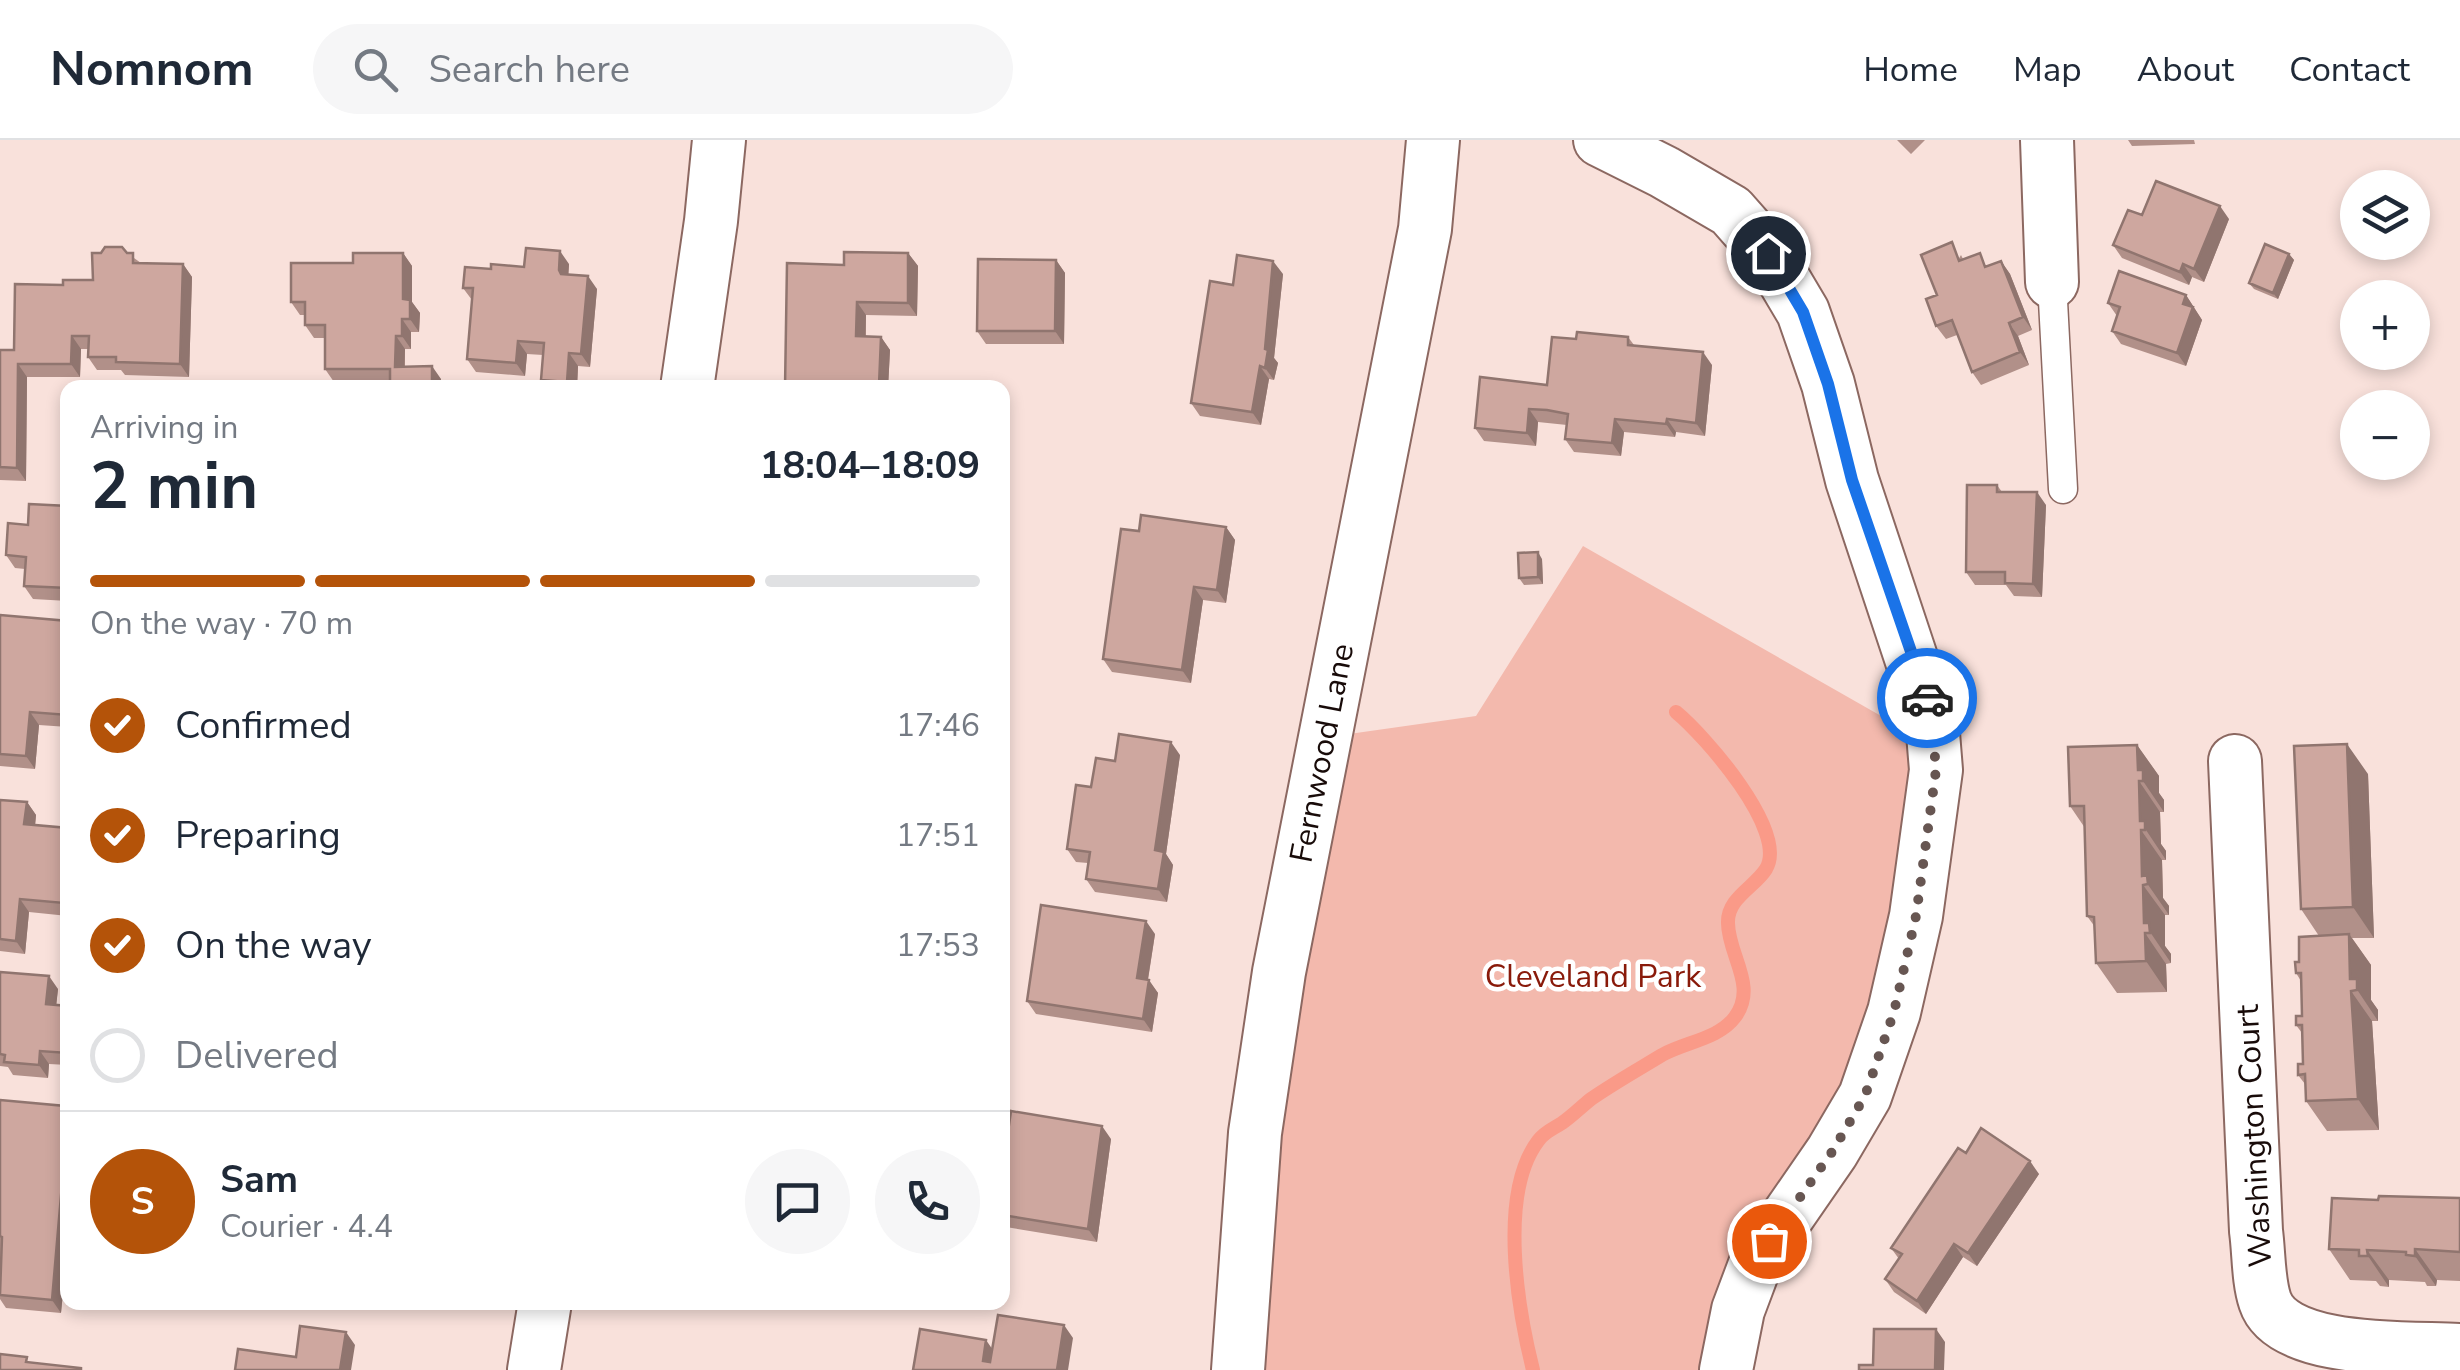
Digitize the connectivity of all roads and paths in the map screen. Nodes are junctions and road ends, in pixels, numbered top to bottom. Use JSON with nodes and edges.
{"nodes":[{"id":1,"x":718,"y":140,"type":"edge"},
{"id":2,"x":1433,"y":140,"type":"edge"},
{"id":3,"x":1600,"y":140,"type":"edge"},
{"id":4,"x":2047,"y":140,"type":"edge"},
{"id":5,"x":2052,"y":282,"type":"joint"},
{"id":6,"x":688,"y":380,"type":"edge"},
{"id":7,"x":2062,"y":490,"type":"dead end"},
{"id":8,"x":2235,"y":761,"type":"dead end"},
{"id":9,"x":544,"y":1310,"type":"edge"},
{"id":10,"x":2460,"y":1350,"type":"edge"},
{"id":11,"x":534,"y":1370,"type":"edge"},
{"id":12,"x":1238,"y":1370,"type":"edge"},
{"id":13,"x":1726,"y":1370,"type":"edge"}],
"edges":[{"from":1,"to":6,"type":"street"},
{"from":2,"to":12,"type":"street","name":"Fernwood Lane"},
{"from":3,"to":13,"type":"street"},
{"from":4,"to":5,"type":"street"},
{"from":5,"to":7,"type":"lane"},
{"from":8,"to":10,"type":"street","name":"Washington Court"},
{"from":9,"to":11,"type":"street"}]}
